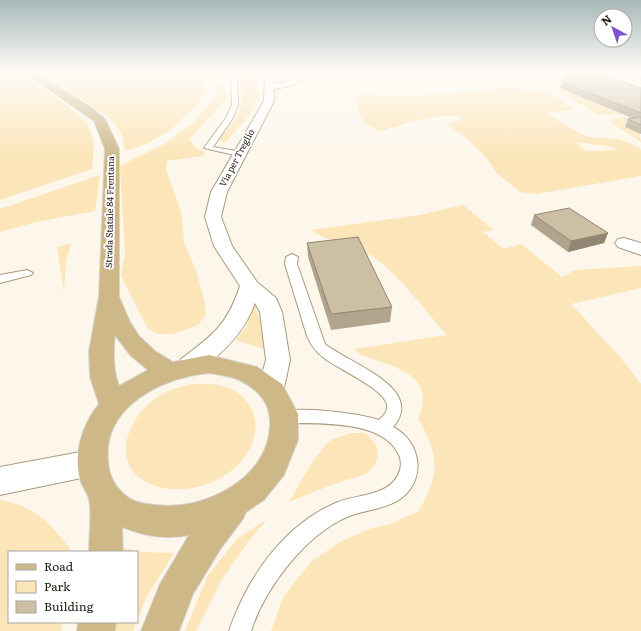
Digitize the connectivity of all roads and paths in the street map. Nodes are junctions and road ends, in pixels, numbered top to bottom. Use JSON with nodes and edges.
{"nodes":[{"id":1,"x":76,"y":101,"type":"edge"},
{"id":2,"x":236,"y":101,"type":"edge"},
{"id":3,"x":269,"y":101,"type":"edge"},
{"id":4,"x":240,"y":154,"type":"junction"},
{"id":5,"x":292,"y":257,"type":"dead end"},
{"id":6,"x":27,"y":273,"type":"dead end"},
{"id":7,"x":0,"y":279,"type":"edge"},
{"id":8,"x":250,"y":286,"type":"junction"},
{"id":9,"x":109,"y":296,"type":"junction"},
{"id":10,"x":179,"y":368,"type":"junction"},
{"id":11,"x":271,"y":388,"type":"junction"},
{"id":12,"x":113,"y":406,"type":"junction"},
{"id":13,"x":285,"y":417,"type":"junction"},
{"id":14,"x":382,"y":428,"type":"junction"},
{"id":15,"x":91,"y":463,"type":"junction"},
{"id":16,"x":4,"y":481,"type":"edge"},
{"id":17,"x":105,"y":495,"type":"junction"},
{"id":18,"x":236,"y":504,"type":"junction"},
{"id":19,"x":106,"y":551,"type":"edge"},
{"id":20,"x":160,"y":631,"type":"edge"},
{"id":21,"x":240,"y":631,"type":"edge"}],
"edges":[{"from":1,"to":9,"type":"main road","name":"Strada Statale 84 Frentana"},
{"from":2,"to":4,"type":"lane"},
{"from":3,"to":4,"type":"main road","name":"Via per Treglio"},
{"from":4,"to":8,"type":"main road","name":"Via per Treglio"},
{"from":5,"to":14,"type":"lane"},
{"from":6,"to":7,"type":"lane"},
{"from":8,"to":10,"type":"main road"},
{"from":8,"to":11,"type":"main road","name":"Via per Treglio"},
{"from":9,"to":10,"type":"main road","name":"Strada Statale 84 Frentana"},
{"from":9,"to":12,"type":"main road","name":"Strada Statale 84 Frentana"},
{"from":10,"to":11,"type":"main road"},
{"from":10,"to":12,"type":"main road"},
{"from":11,"to":13,"type":"main road"},
{"from":12,"to":15,"type":"main road"},
{"from":13,"to":14,"type":"lane"},
{"from":13,"to":18,"type":"main road"},
{"from":14,"to":21,"type":"lane"},
{"from":15,"to":16,"type":"main road"},
{"from":15,"to":17,"type":"main road"},
{"from":17,"to":18,"type":"main road"},
{"from":17,"to":19,"type":"main road"},
{"from":18,"to":20,"type":"main road"}]}
